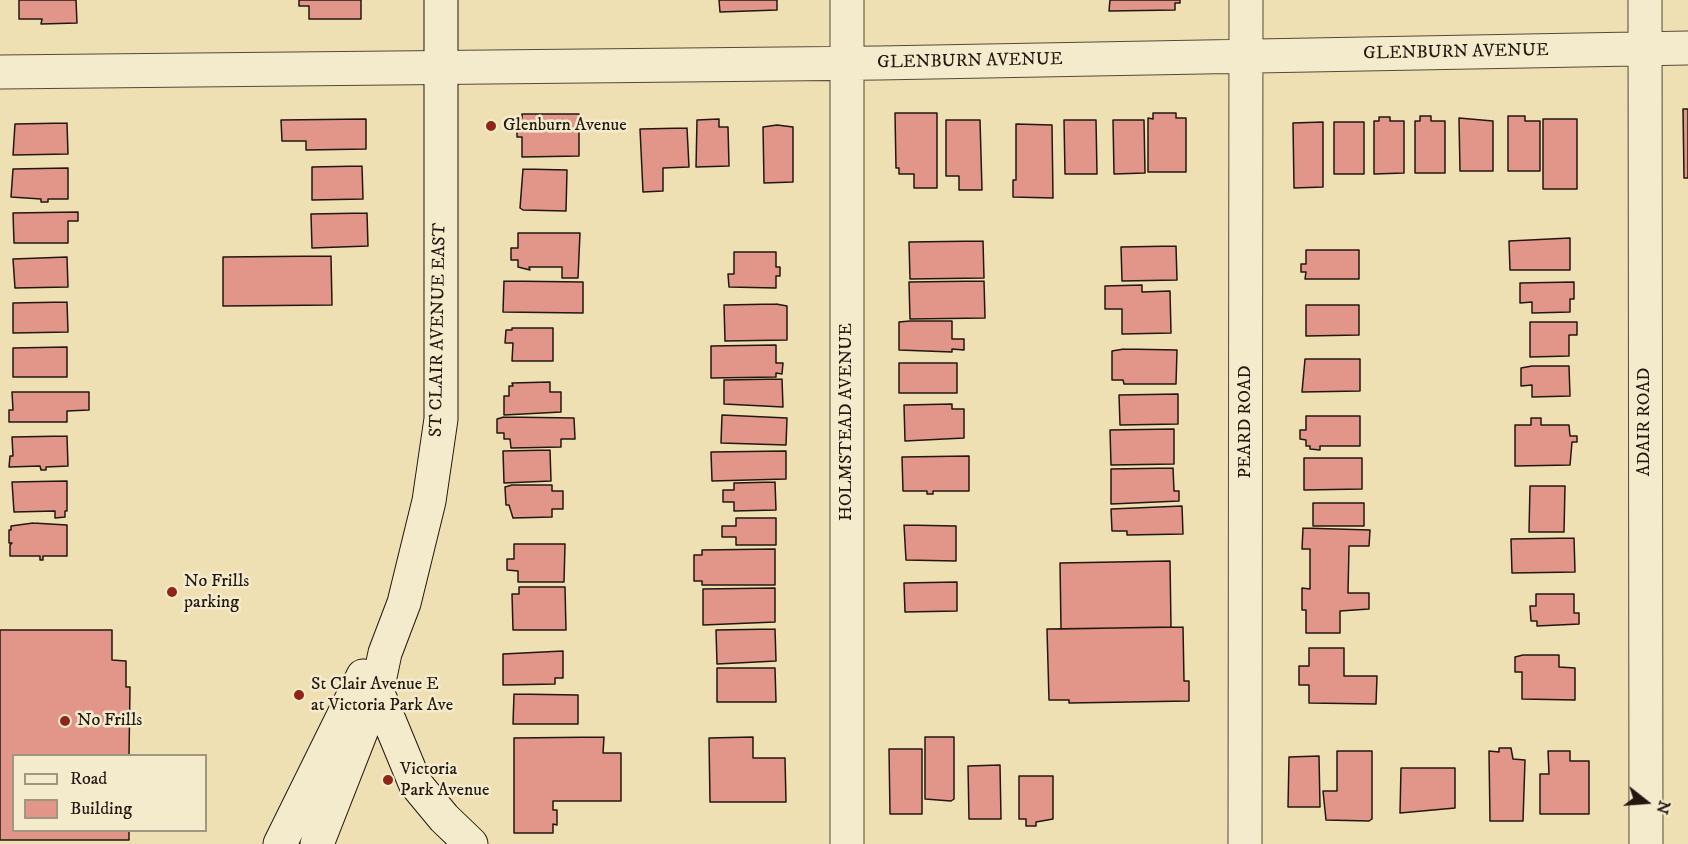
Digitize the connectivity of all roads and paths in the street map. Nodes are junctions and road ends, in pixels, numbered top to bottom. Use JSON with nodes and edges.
{"nodes":[{"id":1,"x":441,"y":0,"type":"edge"},
{"id":2,"x":848,"y":0,"type":"edge"},
{"id":3,"x":1246,"y":0,"type":"edge"},
{"id":4,"x":1645,"y":0,"type":"edge"},
{"id":5,"x":1688,"y":48,"type":"edge"},
{"id":6,"x":1645,"y":49,"type":"junction"},
{"id":7,"x":1246,"y":57,"type":"junction"},
{"id":8,"x":846,"y":63,"type":"junction"},
{"id":9,"x":441,"y":67,"type":"junction"},
{"id":10,"x":0,"y":72,"type":"edge"},
{"id":11,"x":385,"y":653,"type":"junction"},
{"id":12,"x":377,"y":691,"type":"junction"},
{"id":13,"x":280,"y":844,"type":"edge"},
{"id":14,"x":317,"y":844,"type":"edge"},
{"id":15,"x":471,"y":844,"type":"edge"},
{"id":16,"x":847,"y":844,"type":"edge"},
{"id":17,"x":1245,"y":844,"type":"edge"},
{"id":18,"x":1646,"y":844,"type":"edge"}],
"edges":[{"from":1,"to":9,"type":"street","name":"ST CLAIR AVENUE EAST"},
{"from":2,"to":8,"type":"street","name":"HOLMSTEAD AVENUE"},
{"from":3,"to":7,"type":"street","name":"PEARD ROAD"},
{"from":4,"to":6,"type":"street","name":"ADAIR ROAD"},
{"from":5,"to":6,"type":"street","name":"GLENBURN AVENUE"},
{"from":6,"to":7,"type":"street","name":"GLENBURN AVENUE"},
{"from":6,"to":18,"type":"street","name":"ADAIR ROAD"},
{"from":7,"to":8,"type":"street","name":"GLENBURN AVENUE"},
{"from":7,"to":17,"type":"street","name":"PEARD ROAD"},
{"from":8,"to":9,"type":"street","name":"GLENBURN AVENUE"},
{"from":8,"to":16,"type":"street","name":"HOLMSTEAD AVENUE"},
{"from":9,"to":10,"type":"street","name":"GLENBURN AVENUE"},
{"from":9,"to":11,"type":"street","name":"ST CLAIR AVENUE EAST"},
{"from":11,"to":12,"type":"street","name":"ST CLAIR AVENUE EAST"},
{"from":11,"to":13,"type":"street","name":"ST CLAIR AVENUE EAST"},
{"from":12,"to":14,"type":"street","name":"ST CLAIR AVENUE EAST"},
{"from":12,"to":15,"type":"street"}]}
